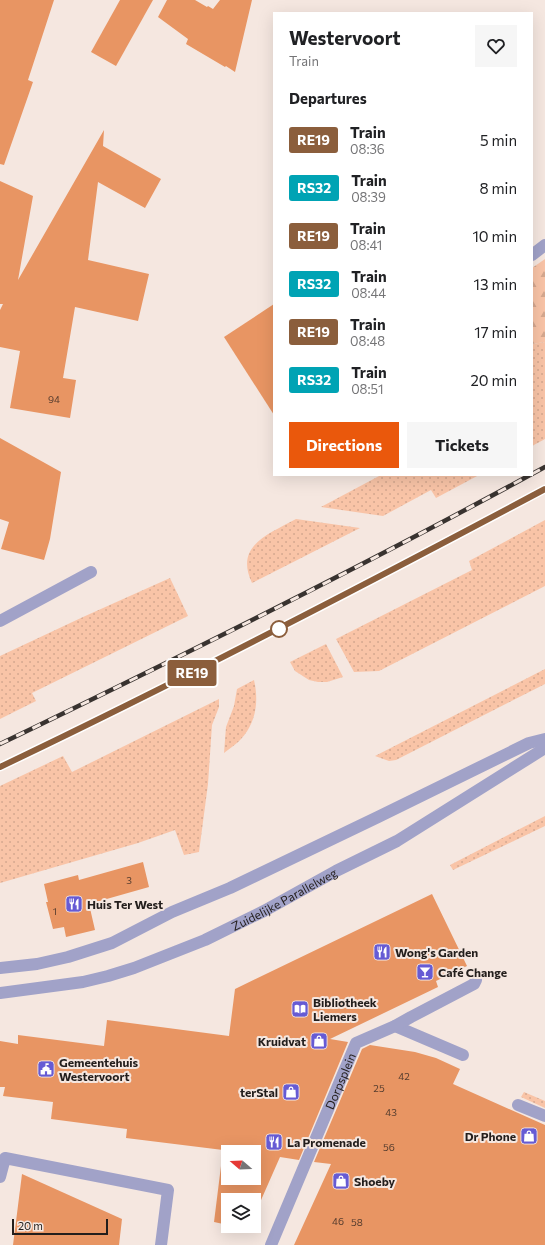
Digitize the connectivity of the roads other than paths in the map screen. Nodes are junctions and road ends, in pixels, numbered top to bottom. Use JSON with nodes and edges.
{"nodes":[{"id":1,"x":545,"y":245,"type":"edge"},
{"id":2,"x":533,"y":254,"type":"edge"},
{"id":3,"x":91,"y":572,"type":"dead end"},
{"id":4,"x":0,"y":621,"type":"edge"},
{"id":5,"x":545,"y":739,"type":"edge"},
{"id":6,"x":545,"y":748,"type":"edge"},
{"id":7,"x":0,"y":968,"type":"edge"},
{"id":8,"x":476,"y":980,"type":"dead end"},
{"id":9,"x":0,"y":993,"type":"edge"},
{"id":10,"x":395,"y":1026,"type":"junction"},
{"id":11,"x":463,"y":1055,"type":"dead end"},
{"id":12,"x":518,"y":1105,"type":"dead end"},
{"id":13,"x":545,"y":1116,"type":"edge"},
{"id":14,"x":0,"y":1177,"type":"edge"},
{"id":15,"x":161,"y":1245,"type":"edge"},
{"id":16,"x":271,"y":1245,"type":"edge"}],
"edges":[{"from":1,"to":2,"type":"street"},
{"from":3,"to":4,"type":"street"},
{"from":5,"to":7,"type":"street"},
{"from":6,"to":9,"type":"street","name":"Zuidelijke Parallelweg"},
{"from":8,"to":10,"type":"street","name":"Dorpsplein"},
{"from":10,"to":11,"type":"street"},
{"from":10,"to":16,"type":"street","name":"Dorpsplein"},
{"from":12,"to":13,"type":"street"},
{"from":14,"to":15,"type":"street"}]}
